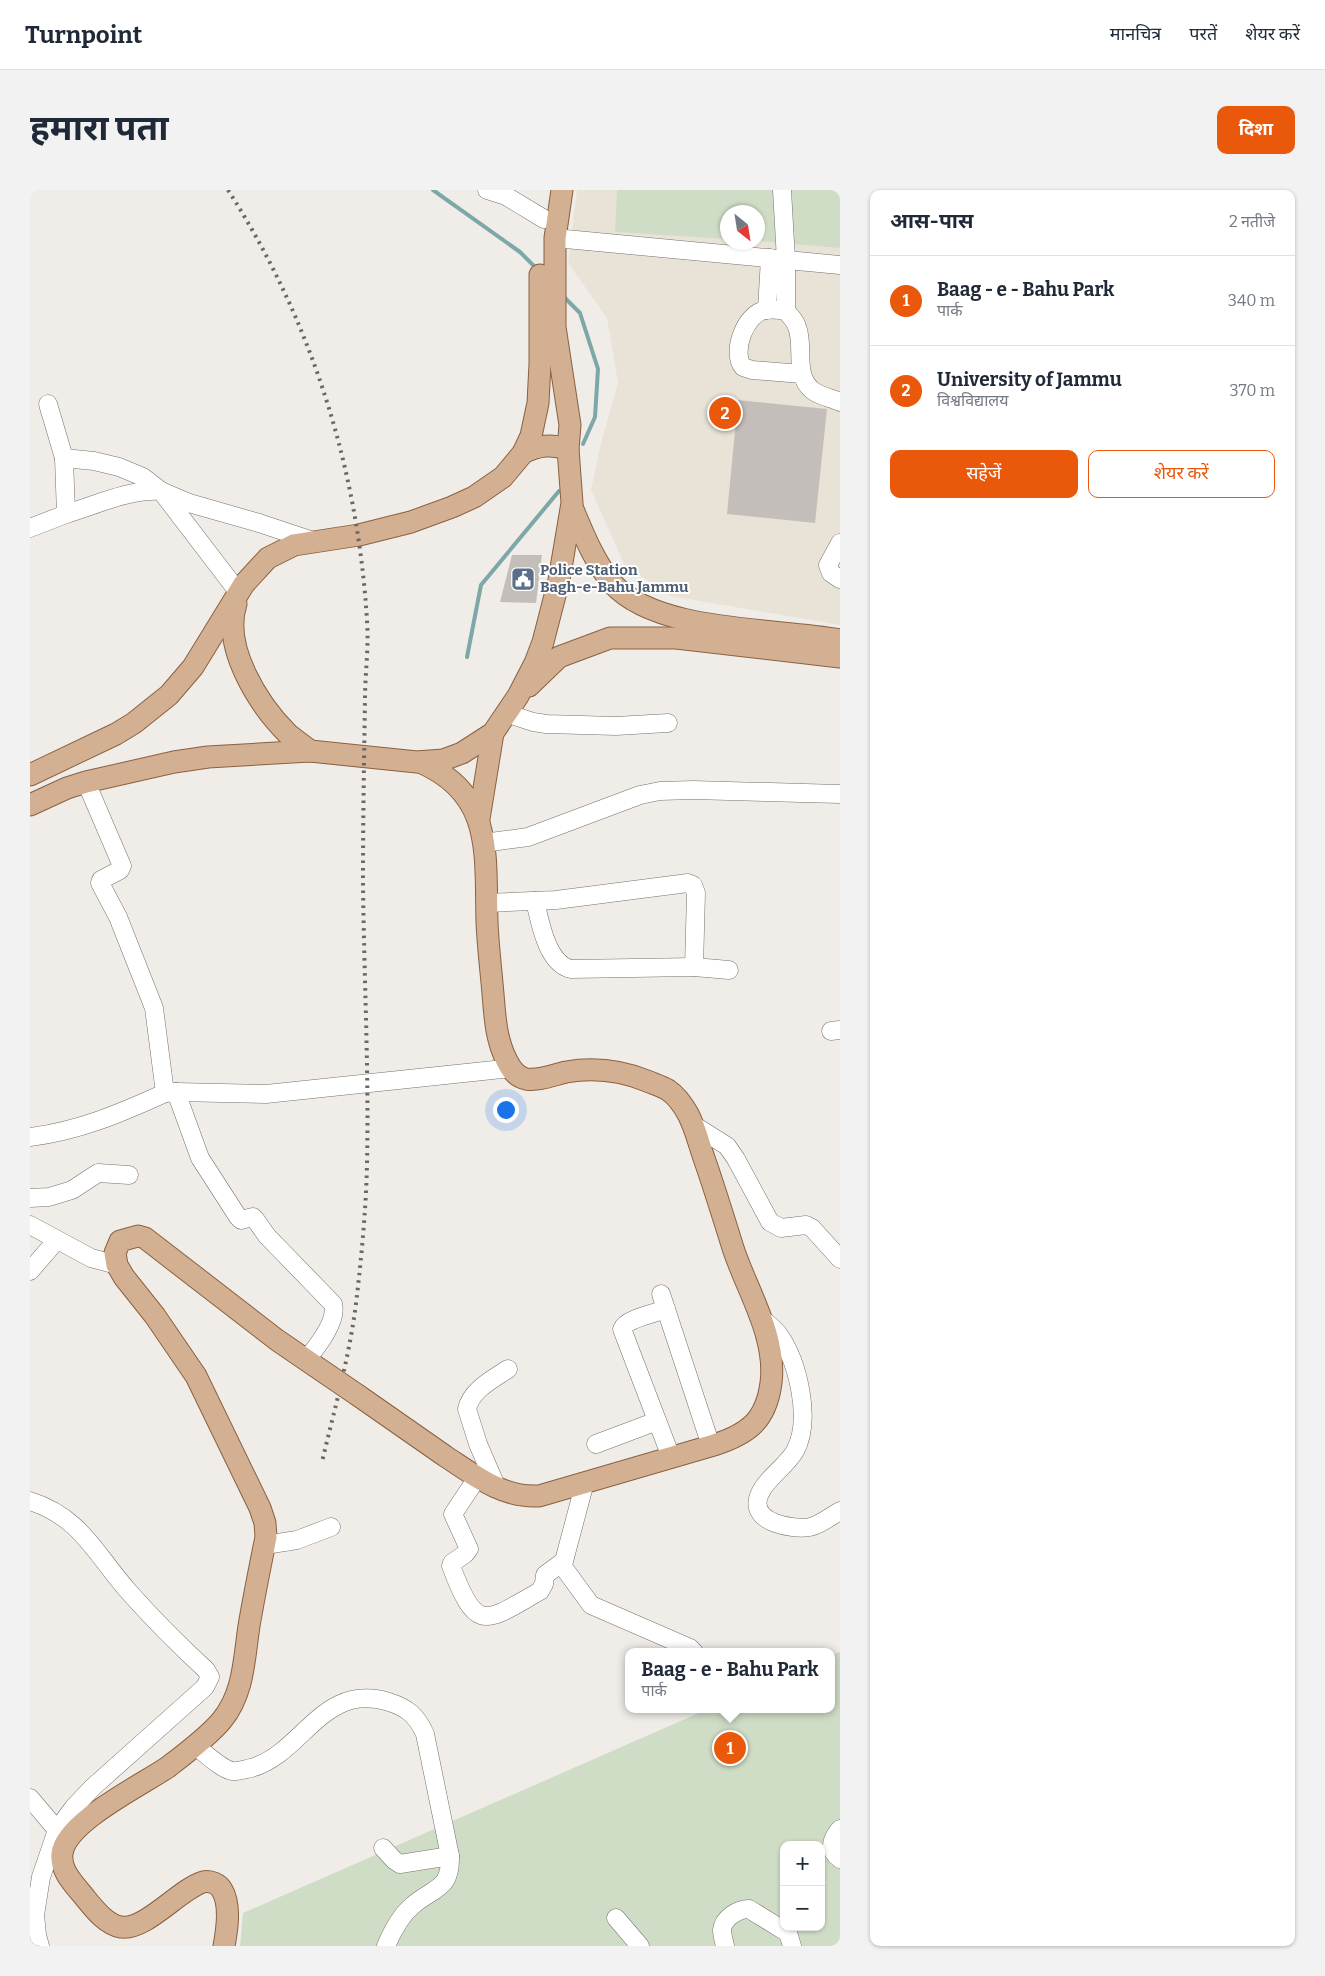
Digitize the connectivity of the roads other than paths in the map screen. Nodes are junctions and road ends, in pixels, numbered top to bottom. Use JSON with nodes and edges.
{"nodes":[{"id":1,"x":487,"y":190,"type":"edge"},
{"id":2,"x":548,"y":190,"type":"edge"},
{"id":3,"x":562,"y":190,"type":"edge"},
{"id":4,"x":782,"y":190,"type":"edge"},
{"id":5,"x":544,"y":220,"type":"junction"},
{"id":6,"x":550,"y":246,"type":"junction"},
{"id":7,"x":778,"y":259,"type":"junction"},
{"id":8,"x":840,"y":265,"type":"edge"},
{"id":9,"x":766,"y":310,"type":"junction"},
{"id":10,"x":786,"y":311,"type":"junction"},
{"id":11,"x":547,"y":327,"type":"junction"},
{"id":12,"x":802,"y":374,"type":"junction"},
{"id":13,"x":840,"y":402,"type":"edge"},
{"id":14,"x":48,"y":404,"type":"dead end"},
{"id":15,"x":568,"y":449,"type":"junction"},
{"id":16,"x":523,"y":453,"type":"junction"},
{"id":17,"x":64,"y":458,"type":"junction"},
{"id":18,"x":161,"y":491,"type":"junction"},
{"id":19,"x":572,"y":506,"type":"junction"},
{"id":20,"x":66,"y":514,"type":"junction"},
{"id":21,"x":30,"y":528,"type":"edge"},
{"id":22,"x":313,"y":541,"type":"junction"},
{"id":23,"x":838,"y":546,"type":"edge"},
{"id":24,"x":840,"y":579,"type":"edge"},
{"id":25,"x":239,"y":593,"type":"junction"},
{"id":26,"x":840,"y":640,"type":"edge"},
{"id":27,"x":840,"y":657,"type":"edge"},
{"id":28,"x":512,"y":704,"type":"junction"},
{"id":29,"x":668,"y":723,"type":"dead end"},
{"id":30,"x":493,"y":733,"type":"junction"},
{"id":31,"x":310,"y":751,"type":"junction"},
{"id":32,"x":420,"y":762,"type":"junction"},
{"id":33,"x":32,"y":773,"type":"edge"},
{"id":34,"x":86,"y":782,"type":"junction"},
{"id":35,"x":840,"y":794,"type":"edge"},
{"id":36,"x":30,"y":805,"type":"edge"},
{"id":37,"x":479,"y":819,"type":"junction"},
{"id":38,"x":484,"y":843,"type":"junction"},
{"id":39,"x":535,"y":901,"type":"junction"},
{"id":40,"x":487,"y":903,"type":"junction"},
{"id":41,"x":694,"y":967,"type":"junction"},
{"id":42,"x":729,"y":970,"type":"dead end"},
{"id":43,"x":512,"y":1068,"type":"junction"},
{"id":44,"x":170,"y":1093,"type":"junction"},
{"id":45,"x":692,"y":1124,"type":"junction"},
{"id":46,"x":30,"y":1137,"type":"edge"},
{"id":47,"x":129,"y":1175,"type":"dead end"},
{"id":48,"x":30,"y":1187,"type":"edge"},
{"id":49,"x":49,"y":1197,"type":"junction"},
{"id":50,"x":30,"y":1198,"type":"edge"},
{"id":51,"x":30,"y":1225,"type":"edge"},
{"id":52,"x":56,"y":1241,"type":"junction"},
{"id":53,"x":840,"y":1259,"type":"edge"},
{"id":54,"x":118,"y":1265,"type":"junction"},
{"id":55,"x":30,"y":1271,"type":"edge"},
{"id":56,"x":762,"y":1320,"type":"junction"},
{"id":57,"x":310,"y":1363,"type":"junction"},
{"id":58,"x":508,"y":1369,"type":"dead end"},
{"id":59,"x":657,"y":1421,"type":"junction"},
{"id":60,"x":596,"y":1444,"type":"dead end"},
{"id":61,"x":711,"y":1446,"type":"junction"},
{"id":62,"x":671,"y":1457,"type":"junction"},
{"id":63,"x":477,"y":1478,"type":"junction"},
{"id":64,"x":585,"y":1482,"type":"junction"},
{"id":65,"x":497,"y":1488,"type":"junction"},
{"id":66,"x":30,"y":1500,"type":"edge"},
{"id":67,"x":840,"y":1511,"type":"edge"},
{"id":68,"x":331,"y":1527,"type":"dead end"},
{"id":69,"x":265,"y":1545,"type":"junction"},
{"id":70,"x":559,"y":1566,"type":"junction"},
{"id":71,"x":668,"y":1648,"type":"edge"},
{"id":72,"x":690,"y":1648,"type":"edge"},
{"id":73,"x":194,"y":1745,"type":"junction"},
{"id":74,"x":30,"y":1798,"type":"edge"},
{"id":75,"x":840,"y":1828,"type":"edge"},
{"id":76,"x":57,"y":1830,"type":"junction"},
{"id":77,"x":384,"y":1848,"type":"dead end"},
{"id":78,"x":450,"y":1856,"type":"junction"},
{"id":79,"x":840,"y":1859,"type":"edge"},
{"id":80,"x":32,"y":1918,"type":"edge"},
{"id":81,"x":616,"y":1918,"type":"dead end"},
{"id":82,"x":40,"y":1946,"type":"edge"},
{"id":83,"x":224,"y":1946,"type":"edge"},
{"id":84,"x":386,"y":1946,"type":"edge"},
{"id":85,"x":640,"y":1946,"type":"edge"},
{"id":86,"x":725,"y":1946,"type":"edge"},
{"id":87,"x":792,"y":1946,"type":"edge"}],
"edges":[{"from":1,"to":5,"type":"street"},
{"from":2,"to":5,"type":"main road"},
{"from":3,"to":6,"type":"main road"},
{"from":4,"to":7,"type":"street"},
{"from":5,"to":6,"type":"main road"},
{"from":6,"to":7,"type":"street"},
{"from":6,"to":11,"type":"main road"},
{"from":7,"to":8,"type":"street"},
{"from":7,"to":9,"type":"street"},
{"from":7,"to":10,"type":"street"},
{"from":9,"to":10,"type":"street"},
{"from":9,"to":12,"type":"street"},
{"from":10,"to":12,"type":"street"},
{"from":11,"to":15,"type":"main road"},
{"from":11,"to":16,"type":"main road"},
{"from":12,"to":13,"type":"street"},
{"from":14,"to":17,"type":"street"},
{"from":15,"to":16,"type":"main road"},
{"from":15,"to":19,"type":"main road"},
{"from":16,"to":22,"type":"main road"},
{"from":17,"to":18,"type":"street"},
{"from":17,"to":20,"type":"street"},
{"from":18,"to":20,"type":"street"},
{"from":18,"to":22,"type":"street"},
{"from":18,"to":25,"type":"street"},
{"from":19,"to":26,"type":"main road"},
{"from":19,"to":28,"type":"main road"},
{"from":20,"to":21,"type":"street"},
{"from":22,"to":25,"type":"main road"},
{"from":23,"to":24,"type":"street"},
{"from":25,"to":31,"type":"main road"},
{"from":25,"to":33,"type":"main road"},
{"from":27,"to":28,"type":"main road"},
{"from":28,"to":29,"type":"street"},
{"from":28,"to":30,"type":"main road"},
{"from":30,"to":32,"type":"main road"},
{"from":30,"to":37,"type":"main road"},
{"from":31,"to":32,"type":"main road"},
{"from":31,"to":34,"type":"main road"},
{"from":32,"to":37,"type":"main road"},
{"from":34,"to":36,"type":"main road"},
{"from":34,"to":44,"type":"street"},
{"from":35,"to":38,"type":"street"},
{"from":37,"to":38,"type":"main road"},
{"from":38,"to":40,"type":"main road"},
{"from":39,"to":40,"type":"street"},
{"from":39,"to":41,"type":"street"},
{"from":39,"to":41,"type":"street"},
{"from":40,"to":43,"type":"main road"},
{"from":41,"to":42,"type":"street"},
{"from":43,"to":44,"type":"street"},
{"from":43,"to":45,"type":"main road"},
{"from":44,"to":46,"type":"street"},
{"from":44,"to":57,"type":"street"},
{"from":45,"to":53,"type":"street"},
{"from":45,"to":56,"type":"main road"},
{"from":47,"to":49,"type":"street"},
{"from":48,"to":49,"type":"street"},
{"from":49,"to":50,"type":"street"},
{"from":51,"to":52,"type":"street"},
{"from":52,"to":54,"type":"street"},
{"from":52,"to":55,"type":"street"},
{"from":54,"to":57,"type":"main road"},
{"from":54,"to":69,"type":"main road"},
{"from":56,"to":61,"type":"main road"},
{"from":56,"to":67,"type":"street"},
{"from":57,"to":63,"type":"main road","bridge":true},
{"from":58,"to":65,"type":"street"},
{"from":59,"to":60,"type":"street"},
{"from":59,"to":61,"type":"street"},
{"from":59,"to":62,"type":"street"},
{"from":61,"to":62,"type":"main road"},
{"from":62,"to":64,"type":"main road"},
{"from":63,"to":65,"type":"main road"},
{"from":63,"to":70,"type":"street"},
{"from":64,"to":65,"type":"main road"},
{"from":64,"to":70,"type":"street"},
{"from":66,"to":76,"type":"street"},
{"from":68,"to":69,"type":"street"},
{"from":69,"to":73,"type":"main road"},
{"from":70,"to":71,"type":"street"},
{"from":70,"to":72,"type":"street"},
{"from":73,"to":78,"type":"street"},
{"from":73,"to":83,"type":"main road"},
{"from":74,"to":76,"type":"street"},
{"from":75,"to":79,"type":"street"},
{"from":76,"to":80,"type":"street"},
{"from":77,"to":78,"type":"street"},
{"from":78,"to":84,"type":"street"},
{"from":80,"to":82,"type":"street"},
{"from":81,"to":85,"type":"street"},
{"from":86,"to":87,"type":"street"}]}
